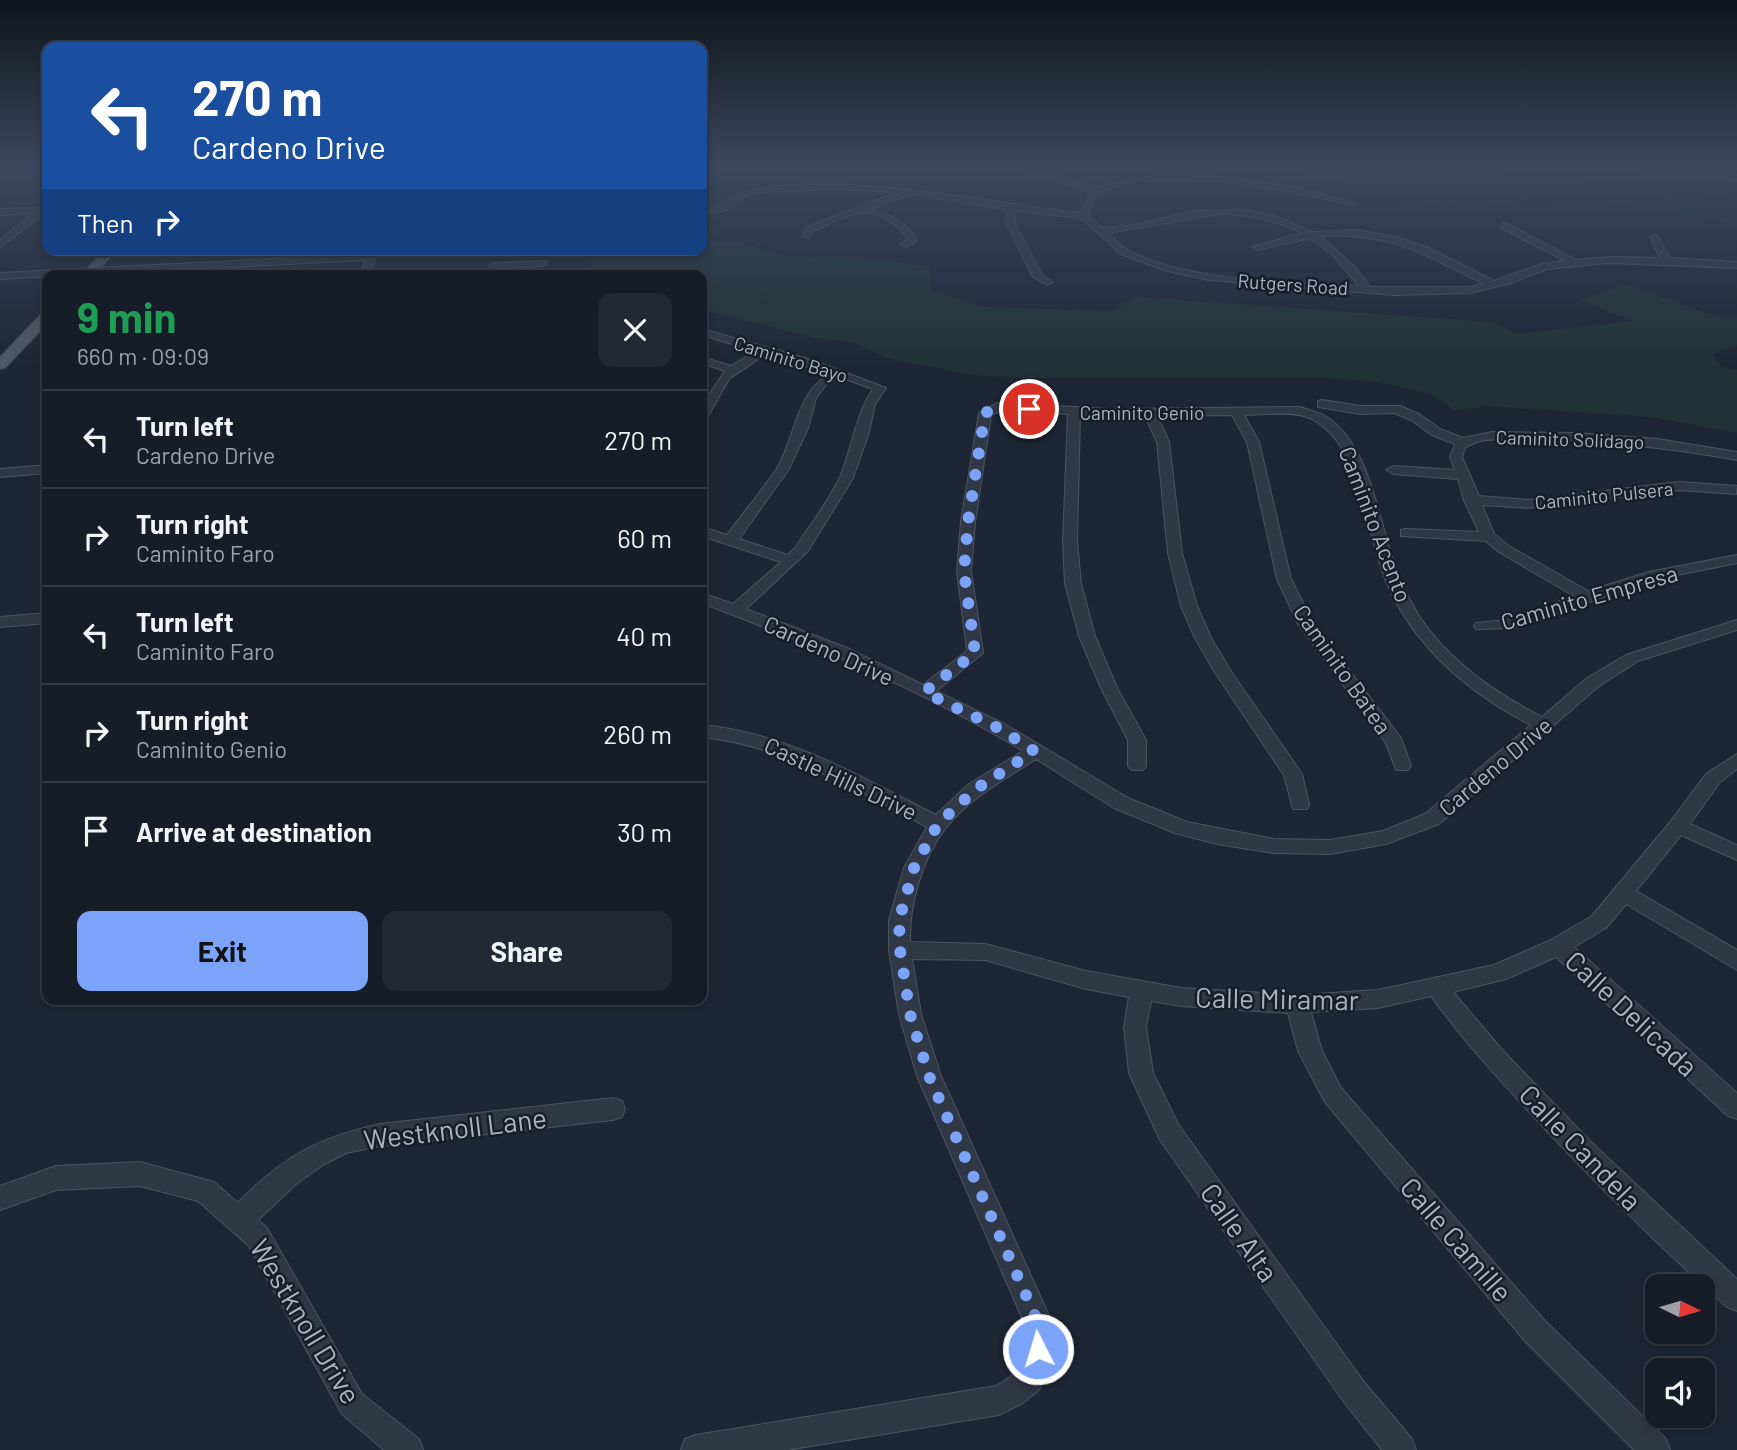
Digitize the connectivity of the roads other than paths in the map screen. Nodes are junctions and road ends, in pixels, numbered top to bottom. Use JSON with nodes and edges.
{"nodes":[{"id":1,"x":15,"y":233,"type":"edge"},
{"id":2,"x":808,"y":233,"type":"edge"},
{"id":3,"x":909,"y":233,"type":"edge"},
{"id":4,"x":1016,"y":233,"type":"edge"},
{"id":5,"x":1101,"y":233,"type":"edge"},
{"id":6,"x":1308,"y":233,"type":"edge"},
{"id":7,"x":1518,"y":233,"type":"edge"},
{"id":8,"x":1313,"y":235,"type":"junction"},
{"id":9,"x":806,"y":236,"type":"dead end"},
{"id":10,"x":1654,"y":236,"type":"dead end"},
{"id":11,"x":0,"y":244,"type":"edge"},
{"id":12,"x":905,"y":244,"type":"dead end"},
{"id":13,"x":1257,"y":247,"type":"dead end"},
{"id":14,"x":105,"y":256,"type":"edge"},
{"id":15,"x":249,"y":256,"type":"edge"},
{"id":16,"x":335,"y":256,"type":"edge"},
{"id":17,"x":1666,"y":260,"type":"junction"},
{"id":18,"x":1573,"y":262,"type":"junction"},
{"id":19,"x":244,"y":263,"type":"junction"},
{"id":20,"x":542,"y":263,"type":"dead end"},
{"id":21,"x":1737,"y":265,"type":"edge"},
{"id":22,"x":494,"y":266,"type":"edge"},
{"id":23,"x":92,"y":270,"type":"edge"},
{"id":24,"x":136,"y":270,"type":"edge"},
{"id":25,"x":239,"y":270,"type":"edge"},
{"id":26,"x":42,"y":275,"type":"edge"},
{"id":27,"x":0,"y":276,"type":"edge"},
{"id":28,"x":1048,"y":282,"type":"dead end"},
{"id":29,"x":1494,"y":285,"type":"junction"},
{"id":30,"x":1366,"y":289,"type":"junction"},
{"id":31,"x":42,"y":321,"type":"edge"},
{"id":32,"x":707,"y":334,"type":"edge"},
{"id":33,"x":763,"y":351,"type":"junction"},
{"id":34,"x":707,"y":362,"type":"edge"},
{"id":35,"x":0,"y":365,"type":"edge"},
{"id":36,"x":731,"y":369,"type":"junction"},
{"id":37,"x":840,"y":373,"type":"junction"},
{"id":38,"x":1322,"y":404,"type":"dead end"},
{"id":39,"x":707,"y":407,"type":"edge"},
{"id":40,"x":1300,"y":411,"type":"joint"},
{"id":41,"x":1074,"y":412,"type":"junction"},
{"id":42,"x":1237,"y":412,"type":"junction"},
{"id":43,"x":1149,"y":413,"type":"junction"},
{"id":44,"x":1463,"y":443,"type":"junction"},
{"id":45,"x":1737,"y":456,"type":"edge"},
{"id":46,"x":42,"y":469,"type":"edge"},
{"id":47,"x":1393,"y":470,"type":"dead end"},
{"id":48,"x":0,"y":473,"type":"edge"},
{"id":49,"x":1464,"y":475,"type":"junction"},
{"id":50,"x":1736,"y":490,"type":"edge"},
{"id":51,"x":1471,"y":500,"type":"junction"},
{"id":52,"x":707,"y":533,"type":"edge"},
{"id":53,"x":1406,"y":533,"type":"dead end"},
{"id":54,"x":1489,"y":537,"type":"junction"},
{"id":55,"x":730,"y":541,"type":"junction"},
{"id":56,"x":1737,"y":559,"type":"edge"},
{"id":57,"x":790,"y":560,"type":"junction"},
{"id":58,"x":1586,"y":596,"type":"junction"},
{"id":59,"x":707,"y":600,"type":"edge"},
{"id":60,"x":736,"y":610,"type":"junction"},
{"id":61,"x":42,"y":618,"type":"edge"},
{"id":62,"x":0,"y":622,"type":"edge"},
{"id":63,"x":1737,"y":625,"type":"edge"},
{"id":64,"x":1482,"y":626,"type":"dead end"},
{"id":65,"x":924,"y":692,"type":"junction"},
{"id":66,"x":1544,"y":725,"type":"junction"},
{"id":67,"x":707,"y":731,"type":"edge"},
{"id":68,"x":1034,"y":751,"type":"junction"},
{"id":69,"x":1737,"y":760,"type":"edge"},
{"id":70,"x":1137,"y":766,"type":"dead end"},
{"id":71,"x":1402,"y":766,"type":"dead end"},
{"id":72,"x":1300,"y":804,"type":"dead end"},
{"id":73,"x":938,"y":824,"type":"junction"},
{"id":74,"x":1678,"y":826,"type":"junction"},
{"id":75,"x":1737,"y":853,"type":"edge"},
{"id":76,"x":1623,"y":893,"type":"junction"},
{"id":77,"x":1559,"y":946,"type":"junction"},
{"id":78,"x":900,"y":950,"type":"junction"},
{"id":79,"x":1737,"y":961,"type":"edge"},
{"id":80,"x":1437,"y":986,"type":"junction"},
{"id":81,"x":1141,"y":991,"type":"junction"},
{"id":82,"x":1299,"y":1004,"type":"junction"},
{"id":83,"x":1737,"y":1108,"type":"edge"},
{"id":84,"x":613,"y":1109,"type":"dead end"},
{"id":85,"x":0,"y":1198,"type":"edge"},
{"id":86,"x":240,"y":1220,"type":"junction"},
{"id":87,"x":1737,"y":1297,"type":"edge"},
{"id":88,"x":408,"y":1450,"type":"edge"},
{"id":89,"x":696,"y":1450,"type":"edge"},
{"id":90,"x":1401,"y":1450,"type":"edge"},
{"id":91,"x":1655,"y":1450,"type":"edge"}],
"edges":[{"from":1,"to":11,"type":"street"},
{"from":2,"to":9,"type":"street"},
{"from":3,"to":12,"type":"street"},
{"from":4,"to":28,"type":"street"},
{"from":5,"to":30,"type":"street","name":"Rutgers Road"},
{"from":6,"to":8,"type":"street"},
{"from":7,"to":18,"type":"street"},
{"from":8,"to":13,"type":"street"},
{"from":8,"to":29,"type":"street"},
{"from":8,"to":30,"type":"street"},
{"from":10,"to":17,"type":"street"},
{"from":14,"to":23,"type":"main road"},
{"from":15,"to":19,"type":"street"},
{"from":16,"to":19,"type":"street"},
{"from":17,"to":18,"type":"street","name":"Rutgers Road"},
{"from":17,"to":21,"type":"street","name":"Rutgers Road"},
{"from":18,"to":29,"type":"street","name":"Rutgers Road"},
{"from":19,"to":24,"type":"street"},
{"from":19,"to":25,"type":"street"},
{"from":20,"to":22,"type":"street"},
{"from":26,"to":27,"type":"street"},
{"from":29,"to":30,"type":"street","name":"Rutgers Road"},
{"from":31,"to":35,"type":"main road"},
{"from":32,"to":33,"type":"street","name":"Caminito Bayo"},
{"from":33,"to":36,"type":"street"},
{"from":33,"to":37,"type":"street","name":"Caminito Bayo"},
{"from":34,"to":36,"type":"street"},
{"from":36,"to":39,"type":"street"},
{"from":37,"to":55,"type":"street"},
{"from":37,"to":57,"type":"street","name":"Caminito Bayo"},
{"from":38,"to":44,"type":"street"},
{"from":40,"to":42,"type":"street","name":"Caminito Genio"},
{"from":40,"to":66,"type":"street","name":"Caminito Acento"},
{"from":41,"to":43,"type":"street","name":"Caminito Genio"},
{"from":41,"to":65,"type":"street","name":"Caminito Genio"},
{"from":41,"to":70,"type":"street"},
{"from":42,"to":43,"type":"street","name":"Caminito Genio"},
{"from":42,"to":71,"type":"street","name":"Caminito Batea"},
{"from":43,"to":72,"type":"street"},
{"from":44,"to":45,"type":"street","name":"Caminito Solidago"},
{"from":44,"to":49,"type":"street","name":"Caminito Solidago"},
{"from":46,"to":48,"type":"street"},
{"from":47,"to":49,"type":"street"},
{"from":49,"to":51,"type":"street","name":"Caminito Solidago"},
{"from":50,"to":51,"type":"street","name":"Caminito Pulsera"},
{"from":51,"to":54,"type":"street","name":"Caminito Solidago"},
{"from":52,"to":55,"type":"street"},
{"from":53,"to":54,"type":"street"},
{"from":54,"to":58,"type":"street","name":"Caminito Solidago"},
{"from":55,"to":57,"type":"street"},
{"from":56,"to":58,"type":"street","name":"Caminito Empresa"},
{"from":57,"to":60,"type":"street"},
{"from":58,"to":64,"type":"street","name":"Caminito Empresa"},
{"from":59,"to":60,"type":"street","name":"Cardeno Drive"},
{"from":60,"to":65,"type":"street","name":"Cardeno Drive"},
{"from":61,"to":62,"type":"street"},
{"from":63,"to":66,"type":"street","name":"Cardeno Drive"},
{"from":65,"to":68,"type":"street","name":"Cardeno Drive"},
{"from":66,"to":68,"type":"street","name":"Cardeno Drive"},
{"from":67,"to":73,"type":"street","name":"Castle Hills Drive"},
{"from":68,"to":73,"type":"street"},
{"from":69,"to":74,"type":"street","name":"Calle Miramar"},
{"from":73,"to":78,"type":"street"},
{"from":74,"to":75,"type":"street"},
{"from":74,"to":76,"type":"street","name":"Calle Miramar"},
{"from":76,"to":77,"type":"street","name":"Calle Miramar"},
{"from":76,"to":79,"type":"street"},
{"from":77,"to":80,"type":"street","name":"Calle Miramar"},
{"from":77,"to":83,"type":"street","name":"Calle Delicada"},
{"from":78,"to":81,"type":"street","name":"Calle Miramar"},
{"from":78,"to":89,"type":"street"},
{"from":80,"to":82,"type":"street","name":"Calle Miramar"},
{"from":80,"to":87,"type":"street","name":"Calle Candela"},
{"from":81,"to":82,"type":"street","name":"Calle Miramar"},
{"from":81,"to":90,"type":"street","name":"Calle Alta"},
{"from":82,"to":91,"type":"street","name":"Calle Camille"},
{"from":84,"to":86,"type":"street","name":"Westknoll Lane"},
{"from":85,"to":86,"type":"street","name":"Westknoll Drive"},
{"from":86,"to":88,"type":"street","name":"Westknoll Drive"}]}
